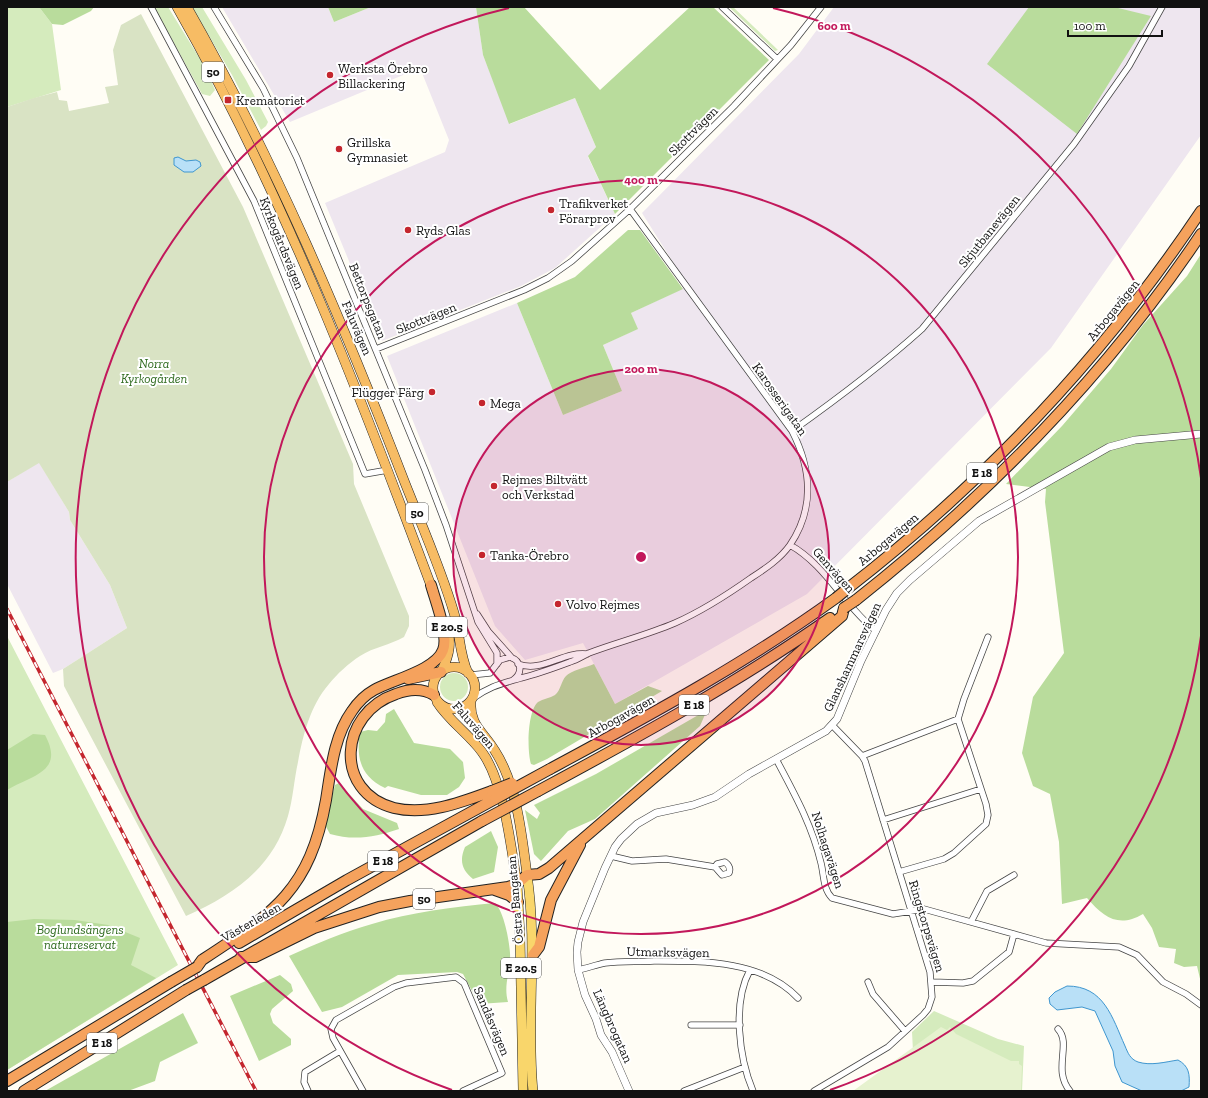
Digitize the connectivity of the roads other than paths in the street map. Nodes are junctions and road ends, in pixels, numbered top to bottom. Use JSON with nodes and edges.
{"nodes":[{"id":1,"x":151,"y":7,"type":"edge"},
{"id":2,"x":177,"y":7,"type":"edge"},
{"id":3,"x":187,"y":7,"type":"edge"},
{"id":4,"x":214,"y":7,"type":"edge"},
{"id":5,"x":722,"y":7,"type":"edge"},
{"id":6,"x":821,"y":7,"type":"edge"},
{"id":7,"x":1162,"y":7,"type":"edge"},
{"id":8,"x":777,"y":59,"type":"junction"},
{"id":9,"x":630,"y":209,"type":"junction"},
{"id":10,"x":1201,"y":211,"type":"edge"},
{"id":11,"x":1201,"y":234,"type":"edge"},
{"id":12,"x":376,"y":349,"type":"junction"},
{"id":13,"x":792,"y":430,"type":"junction"},
{"id":14,"x":1201,"y":434,"type":"edge"},
{"id":15,"x":388,"y":470,"type":"junction"},
{"id":16,"x":790,"y":544,"type":"junction"},
{"id":17,"x":431,"y":585,"type":"junction"},
{"id":18,"x":844,"y":608,"type":"junction"},
{"id":19,"x":477,"y":614,"type":"junction"},
{"id":20,"x":876,"y":631,"type":"junction"},
{"id":21,"x":988,"y":637,"type":"dead end"},
{"id":22,"x":587,"y":654,"type":"junction"},
{"id":23,"x":512,"y":658,"type":"junction"},
{"id":24,"x":497,"y":664,"type":"junction"},
{"id":25,"x":518,"y":664,"type":"junction"},
{"id":26,"x":441,"y":671,"type":"junction"},
{"id":27,"x":470,"y":674,"type":"junction"},
{"id":28,"x":513,"y":680,"type":"junction"},
{"id":29,"x":392,"y":682,"type":"junction"},
{"id":30,"x":436,"y":699,"type":"junction"},
{"id":31,"x":471,"y":700,"type":"junction"},
{"id":32,"x":958,"y":720,"type":"junction"},
{"id":33,"x":832,"y":725,"type":"junction"},
{"id":34,"x":862,"y":756,"type":"junction"},
{"id":35,"x":776,"y":759,"type":"junction"},
{"id":36,"x":550,"y":769,"type":"junction"},
{"id":37,"x":981,"y":789,"type":"junction"},
{"id":38,"x":510,"y":791,"type":"joint"},
{"id":39,"x":494,"y":795,"type":"junction"},
{"id":40,"x":510,"y":806,"type":"junction"},
{"id":41,"x":883,"y":820,"type":"junction"},
{"id":42,"x":582,"y":839,"type":"junction"},
{"id":43,"x":512,"y":856,"type":"junction"},
{"id":44,"x":611,"y":856,"type":"junction"},
{"id":45,"x":715,"y":868,"type":"dead end"},
{"id":46,"x":899,"y":872,"type":"junction"},
{"id":47,"x":527,"y":875,"type":"junction"},
{"id":48,"x":1014,"y":875,"type":"dead end"},
{"id":49,"x":517,"y":884,"type":"junction"},
{"id":50,"x":493,"y":889,"type":"junction"},
{"id":51,"x":518,"y":902,"type":"junction"},
{"id":52,"x":911,"y":911,"type":"junction"},
{"id":53,"x":268,"y":920,"type":"junction"},
{"id":54,"x":971,"y":922,"type":"junction"},
{"id":55,"x":1014,"y":934,"type":"junction"},
{"id":56,"x":280,"y":940,"type":"junction"},
{"id":57,"x":532,"y":955,"type":"junction"},
{"id":58,"x":578,"y":970,"type":"junction"},
{"id":59,"x":750,"y":970,"type":"junction"},
{"id":60,"x":868,"y":982,"type":"dead end"},
{"id":61,"x":932,"y":982,"type":"junction"},
{"id":62,"x":798,"y":998,"type":"dead end"},
{"id":63,"x":1201,"y":1005,"type":"edge"},
{"id":64,"x":690,"y":1025,"type":"dead end"},
{"id":65,"x":740,"y":1025,"type":"junction"},
{"id":66,"x":1058,"y":1029,"type":"dead end"},
{"id":67,"x":905,"y":1031,"type":"junction"},
{"id":68,"x":340,"y":1051,"type":"junction"},
{"id":69,"x":526,"y":1064,"type":"junction"},
{"id":70,"x":745,"y":1067,"type":"junction"},
{"id":71,"x":7,"y":1081,"type":"edge"},
{"id":72,"x":24,"y":1091,"type":"edge"},
{"id":73,"x":308,"y":1091,"type":"edge"},
{"id":74,"x":363,"y":1091,"type":"edge"},
{"id":75,"x":463,"y":1091,"type":"edge"},
{"id":76,"x":523,"y":1091,"type":"edge"},
{"id":77,"x":533,"y":1091,"type":"edge"},
{"id":78,"x":629,"y":1091,"type":"edge"},
{"id":79,"x":684,"y":1091,"type":"edge"},
{"id":80,"x":753,"y":1091,"type":"edge"},
{"id":81,"x":814,"y":1091,"type":"edge"},
{"id":82,"x":1070,"y":1091,"type":"edge"}],
"edges":[{"from":1,"to":15,"type":"street","name":"Kyrkogårdsvägen"},
{"from":2,"to":15,"type":"highway","name":"Faluvägen","number":"50"},
{"from":3,"to":27,"type":"highway","name":"Faluvägen","number":"50"},
{"from":4,"to":12,"type":"street","name":"Bettorpsgatan"},
{"from":5,"to":8,"type":"street"},
{"from":6,"to":8,"type":"street","name":"Skottvägen"},
{"from":7,"to":13,"type":"street","name":"Skjutbanevägen"},
{"from":8,"to":9,"type":"street","name":"Skottvägen"},
{"from":9,"to":12,"type":"street","name":"Skottvägen"},
{"from":9,"to":13,"type":"street","name":"Karosserigatan"},
{"from":10,"to":36,"type":"highway","name":"Arbogavägen","number":"E 18","bridge":true},
{"from":11,"to":18,"type":"highway","name":"Arbogavägen","number":"E 18","bridge":true},
{"from":12,"to":19,"type":"street","name":"Bettorpsgatan"},
{"from":13,"to":16,"type":"street","name":"Karosserigatan"},
{"from":14,"to":20,"type":"street","name":"Glanshammarsvägen"},
{"from":15,"to":17,"type":"highway","name":"Faluvägen","number":"50"},
{"from":16,"to":20,"type":"street","name":"Genvägen"},
{"from":16,"to":22,"type":"street","name":"Karosserigatan"},
{"from":17,"to":26,"type":"highway","name":"Faluvägen","number":"E 20.5"},
{"from":17,"to":29,"type":"highway","number":"50"},
{"from":18,"to":40,"type":"highway","name":"Arbogavägen","number":"E 18","bridge":true},
{"from":18,"to":42,"type":"highway","number":"E 18"},
{"from":19,"to":23,"type":"street","name":"Bettorpsgatan"},
{"from":19,"to":24,"type":"street","name":"Bettorpsgatan"},
{"from":20,"to":33,"type":"street","name":"Glanshammarsvägen"},
{"from":21,"to":32,"type":"street"},
{"from":22,"to":25,"type":"street","name":"Karosserigatan"},
{"from":22,"to":28,"type":"street","name":"Karosserigatan"},
{"from":23,"to":24,"type":"street"},
{"from":23,"to":25,"type":"street"},
{"from":24,"to":27,"type":"street"},
{"from":25,"to":28,"type":"street"},
{"from":26,"to":27,"type":"highway","number":"50"},
{"from":26,"to":29,"type":"highway","number":"50"},
{"from":26,"to":30,"type":"highway","number":"E 20.5"},
{"from":27,"to":31,"type":"highway","number":"E 20.5"},
{"from":28,"to":31,"type":"street","name":"Karosserigatan"},
{"from":29,"to":53,"type":"highway","number":"50"},
{"from":30,"to":31,"type":"highway","number":"E 18"},
{"from":30,"to":39,"type":"highway","number":"E 18"},
{"from":30,"to":40,"type":"highway","name":"Faluvägen","number":"E 20.5"},
{"from":31,"to":40,"type":"highway","name":"Faluvägen","number":"E 20.5"},
{"from":32,"to":34,"type":"street"},
{"from":32,"to":37,"type":"street"},
{"from":33,"to":34,"type":"street","name":"Ringstorpsvägen"},
{"from":33,"to":35,"type":"street","name":"Glanshammarsvägen"},
{"from":34,"to":41,"type":"street","name":"Ringstorpsvägen"},
{"from":35,"to":44,"type":"street","name":"Glanshammarsvägen"},
{"from":35,"to":52,"type":"street","name":"Nolhagavägen"},
{"from":36,"to":38,"type":"highway","name":"Arbogavägen","number":"E 18","bridge":true},
{"from":36,"to":39,"type":"highway","number":"E 18","bridge":true},
{"from":37,"to":41,"type":"street"},
{"from":37,"to":46,"type":"street"},
{"from":38,"to":39,"type":"highway","name":"Västerleden","number":"E 18","bridge":true},
{"from":39,"to":53,"type":"highway","name":"Västerleden","number":"E 18"},
{"from":40,"to":43,"type":"highway","name":"Östra Bangatan","number":"E 20.5"},
{"from":40,"to":47,"type":"highway","name":"Östra Bangatan","number":"E 20.5"},
{"from":40,"to":56,"type":"highway","name":"Västerleden","number":"E 18","bridge":true},
{"from":41,"to":46,"type":"street","name":"Ringstorpsvägen"},
{"from":42,"to":47,"type":"highway","number":"E 18"},
{"from":42,"to":57,"type":"highway","number":"E 18"},
{"from":43,"to":47,"type":"highway"},
{"from":43,"to":49,"type":"highway","name":"Östra Bangatan","number":"E 20.5"},
{"from":44,"to":45,"type":"street"},
{"from":44,"to":58,"type":"street","name":"Glanshammarsvägen"},
{"from":46,"to":52,"type":"street","name":"Ringstorpsvägen"},
{"from":47,"to":49,"type":"highway"},
{"from":47,"to":57,"type":"main road","name":"Östra Bangatan","number":"E 20.5"},
{"from":48,"to":54,"type":"street"},
{"from":49,"to":50,"type":"highway","number":"50"},
{"from":49,"to":51,"type":"main road","name":"Östra Bangatan","number":"E 20.5"},
{"from":50,"to":51,"type":"highway"},
{"from":50,"to":56,"type":"highway","name":"Västerleden","number":"50"},
{"from":51,"to":69,"type":"main road","name":"Östra Bangatan","number":"E 20.5"},
{"from":52,"to":54,"type":"street","name":"Nolhagavägen"},
{"from":52,"to":61,"type":"street","name":"Ringstorpsvägen"},
{"from":53,"to":71,"type":"highway","name":"Västerleden","number":"E 18","bridge":true},
{"from":54,"to":55,"type":"street","name":"Nolhagavägen"},
{"from":55,"to":61,"type":"street"},
{"from":55,"to":63,"type":"street","name":"Nolhagavägen"},
{"from":56,"to":72,"type":"highway","name":"Västerleden","number":"E 18","bridge":true},
{"from":57,"to":69,"type":"main road","name":"Östra Bangatan","number":"E 20.5"},
{"from":58,"to":59,"type":"street","name":"Utmarksvägen"},
{"from":58,"to":78,"type":"street","name":"Längbrogatan"},
{"from":59,"to":62,"type":"street","name":"Utmarksvägen"},
{"from":59,"to":65,"type":"street"},
{"from":60,"to":67,"type":"street"},
{"from":61,"to":67,"type":"street","name":"Ringstorpsvägen"},
{"from":64,"to":65,"type":"street"},
{"from":65,"to":70,"type":"street"},
{"from":66,"to":82,"type":"street"},
{"from":67,"to":81,"type":"street","name":"Ringstorpsvägen"},
{"from":68,"to":73,"type":"street"},
{"from":68,"to":74,"type":"street","name":"Sandåsvägen"},
{"from":68,"to":75,"type":"street","name":"Sandåsvägen"},
{"from":69,"to":76,"type":"main road","name":"Östra Bangatan","number":"E 20.5"},
{"from":69,"to":77,"type":"main road","name":"Östra Bangatan","number":"E 20.5"},
{"from":70,"to":79,"type":"street"},
{"from":70,"to":80,"type":"street"}]}
